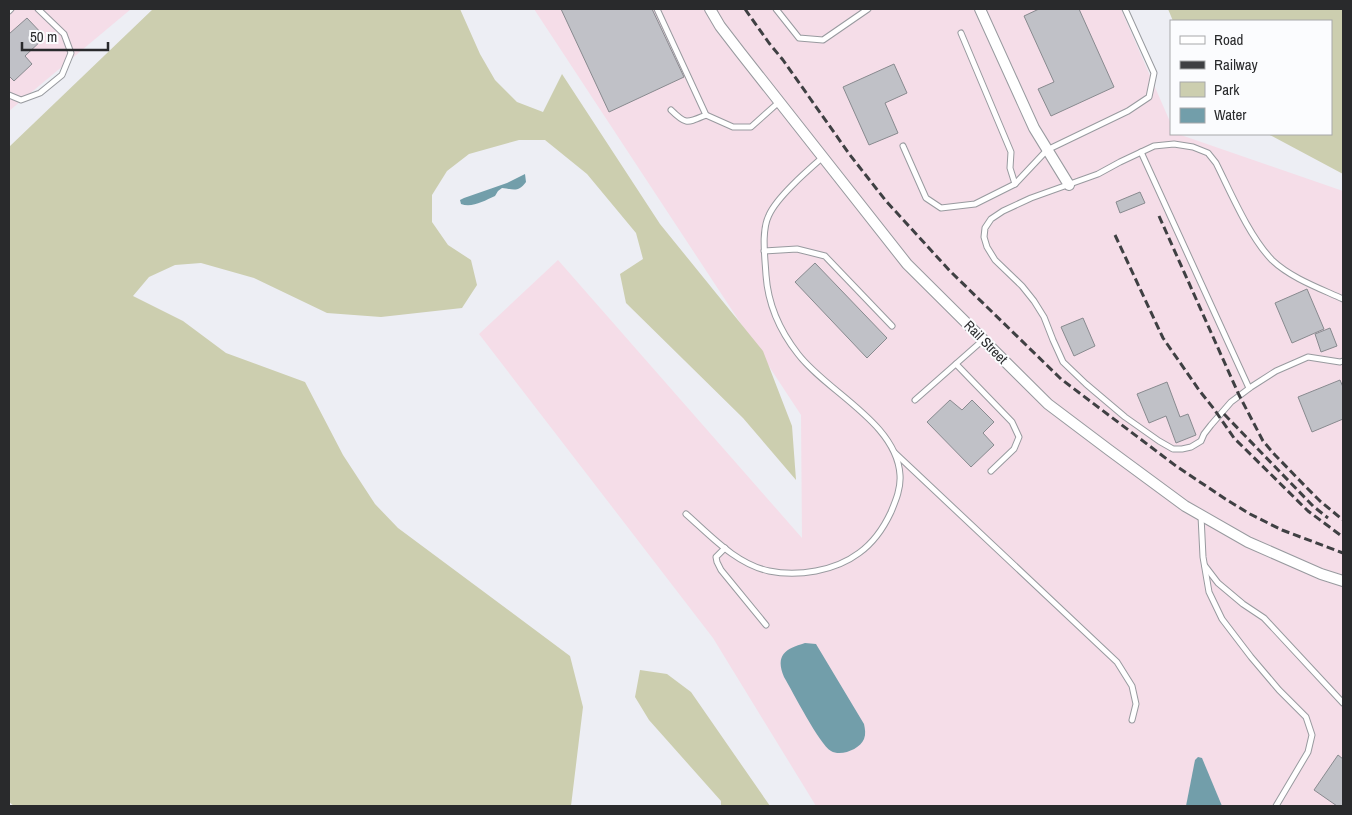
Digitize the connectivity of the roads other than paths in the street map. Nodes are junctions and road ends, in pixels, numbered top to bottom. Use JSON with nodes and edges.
{"nodes":[{"id":1,"x":38,"y":9,"type":"edge"},
{"id":2,"x":656,"y":9,"type":"edge"},
{"id":3,"x":710,"y":9,"type":"edge"},
{"id":4,"x":776,"y":9,"type":"edge"},
{"id":5,"x":868,"y":9,"type":"edge"},
{"id":6,"x":980,"y":9,"type":"edge"},
{"id":7,"x":1125,"y":9,"type":"edge"},
{"id":8,"x":961,"y":34,"type":"dead end"},
{"id":9,"x":9,"y":95,"type":"edge"},
{"id":10,"x":779,"y":102,"type":"junction"},
{"id":11,"x":671,"y":110,"type":"dead end"},
{"id":12,"x":706,"y":115,"type":"junction"},
{"id":13,"x":902,"y":146,"type":"dead end"},
{"id":14,"x":1047,"y":150,"type":"junction"},
{"id":15,"x":1141,"y":152,"type":"junction"},
{"id":16,"x":822,"y":157,"type":"junction"},
{"id":17,"x":1015,"y":184,"type":"junction"},
{"id":18,"x":1069,"y":185,"type":"junction"},
{"id":19,"x":764,"y":251,"type":"junction"},
{"id":20,"x":1343,"y":299,"type":"edge"},
{"id":21,"x":892,"y":326,"type":"dead end"},
{"id":22,"x":983,"y":340,"type":"junction"},
{"id":23,"x":1343,"y":361,"type":"edge"},
{"id":24,"x":956,"y":364,"type":"junction"},
{"id":25,"x":1249,"y":388,"type":"junction"},
{"id":26,"x":915,"y":400,"type":"dead end"},
{"id":27,"x":895,"y":452,"type":"junction"},
{"id":28,"x":991,"y":471,"type":"dead end"},
{"id":29,"x":686,"y":514,"type":"dead end"},
{"id":30,"x":1201,"y":515,"type":"junction"},
{"id":31,"x":725,"y":548,"type":"junction"},
{"id":32,"x":1204,"y":566,"type":"junction"},
{"id":33,"x":1343,"y":581,"type":"edge"},
{"id":34,"x":766,"y":625,"type":"dead end"},
{"id":35,"x":1343,"y":703,"type":"edge"},
{"id":36,"x":1132,"y":720,"type":"dead end"},
{"id":37,"x":1276,"y":806,"type":"edge"}],
"edges":[{"from":1,"to":9,"type":"lane"},
{"from":2,"to":12,"type":"lane"},
{"from":3,"to":10,"type":"street","name":"Rail Street"},
{"from":4,"to":5,"type":"lane"},
{"from":6,"to":14,"type":"street"},
{"from":7,"to":14,"type":"lane"},
{"from":8,"to":17,"type":"lane"},
{"from":10,"to":12,"type":"lane"},
{"from":10,"to":16,"type":"street","name":"Rail Street"},
{"from":11,"to":12,"type":"lane"},
{"from":13,"to":17,"type":"lane"},
{"from":14,"to":17,"type":"lane"},
{"from":14,"to":18,"type":"street"},
{"from":15,"to":18,"type":"lane"},
{"from":15,"to":20,"type":"lane"},
{"from":15,"to":25,"type":"lane"},
{"from":16,"to":19,"type":"lane"},
{"from":16,"to":22,"type":"street","name":"Rail Street"},
{"from":18,"to":25,"type":"lane"},
{"from":19,"to":21,"type":"lane"},
{"from":19,"to":27,"type":"lane"},
{"from":22,"to":24,"type":"lane"},
{"from":22,"to":30,"type":"street","name":"Rail Street"},
{"from":23,"to":25,"type":"lane"},
{"from":24,"to":26,"type":"lane"},
{"from":24,"to":28,"type":"lane"},
{"from":27,"to":31,"type":"lane"},
{"from":27,"to":36,"type":"lane"},
{"from":29,"to":31,"type":"lane"},
{"from":30,"to":32,"type":"lane"},
{"from":30,"to":33,"type":"street","name":"Rail Street"},
{"from":31,"to":34,"type":"lane"},
{"from":32,"to":35,"type":"lane"},
{"from":32,"to":37,"type":"lane"}]}
